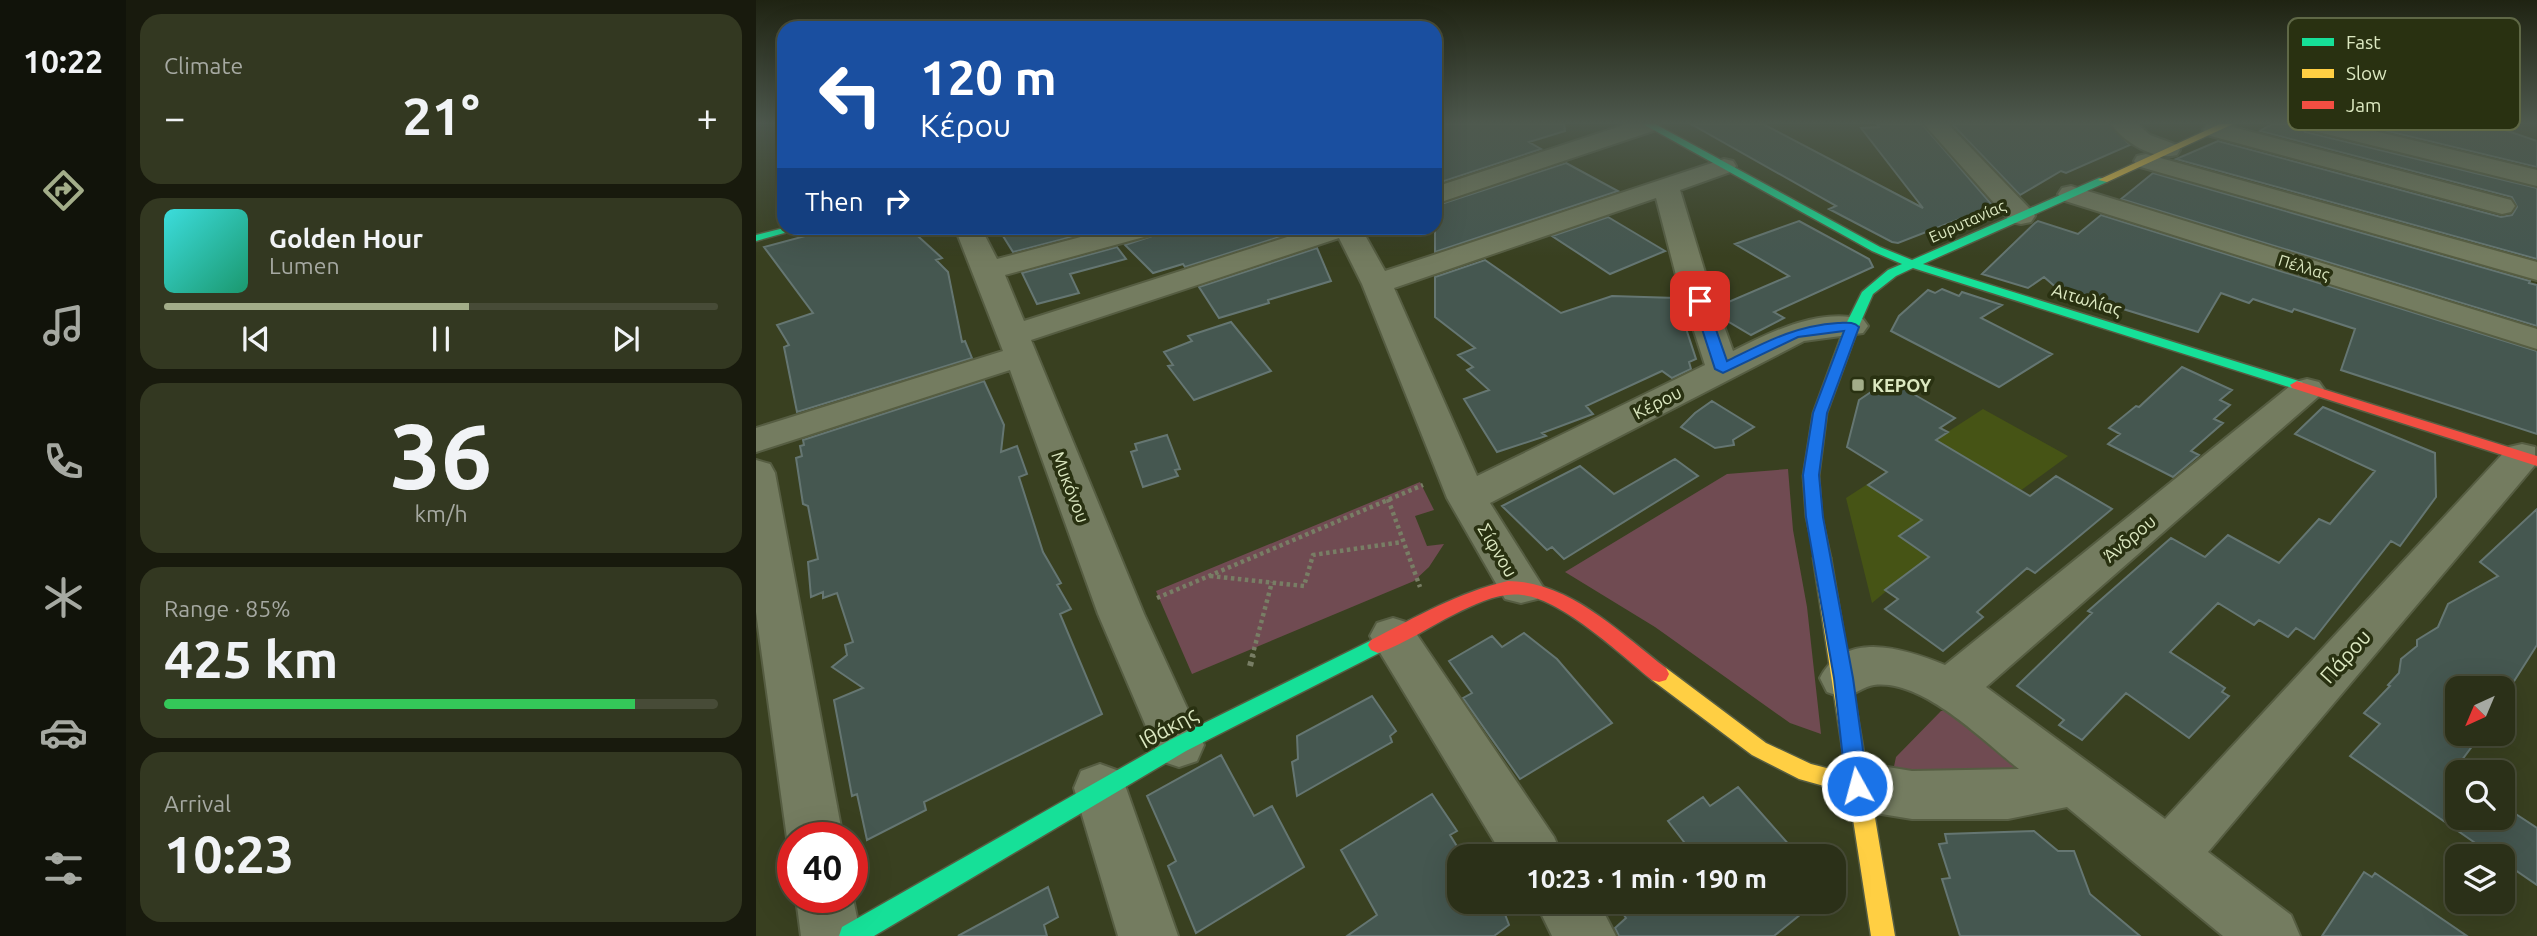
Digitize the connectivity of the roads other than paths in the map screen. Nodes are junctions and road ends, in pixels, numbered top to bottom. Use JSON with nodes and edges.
{"nodes":[{"id":1,"x":1520,"y":168,"type":"edge"},
{"id":2,"x":1719,"y":168,"type":"edge"},
{"id":3,"x":1727,"y":168,"type":"edge"},
{"id":4,"x":1976,"y":168,"type":"edge"},
{"id":5,"x":2129,"y":168,"type":"edge"},
{"id":6,"x":2199,"y":168,"type":"edge"},
{"id":7,"x":2368,"y":168,"type":"edge"},
{"id":8,"x":2494,"y":168,"type":"edge"},
{"id":9,"x":2537,"y":178,"type":"edge"},
{"id":10,"x":1666,"y":186,"type":"junction"},
{"id":11,"x":1442,"y":194,"type":"edge"},
{"id":12,"x":2071,"y":194,"type":"junction"},
{"id":13,"x":2502,"y":205,"type":"dead end"},
{"id":14,"x":2021,"y":216,"type":"junction"},
{"id":15,"x":777,"y":221,"type":"edge"},
{"id":16,"x":756,"y":226,"type":"edge"},
{"id":17,"x":777,"y":233,"type":"edge"},
{"id":18,"x":971,"y":235,"type":"edge"},
{"id":19,"x":1119,"y":235,"type":"edge"},
{"id":20,"x":1323,"y":235,"type":"edge"},
{"id":21,"x":1352,"y":235,"type":"edge"},
{"id":22,"x":756,"y":238,"type":"edge"},
{"id":23,"x":1912,"y":264,"type":"junction"},
{"id":24,"x":988,"y":270,"type":"junction"},
{"id":25,"x":2537,"y":271,"type":"edge"},
{"id":26,"x":1377,"y":284,"type":"junction"},
{"id":27,"x":1852,"y":327,"type":"junction"},
{"id":28,"x":2537,"y":339,"type":"edge"},
{"id":29,"x":1017,"y":346,"type":"junction"},
{"id":30,"x":1723,"y":369,"type":"junction"},
{"id":31,"x":2307,"y":389,"type":"junction"},
{"id":32,"x":756,"y":440,"type":"edge"},
{"id":33,"x":2529,"y":459,"type":"edge"},
{"id":34,"x":756,"y":473,"type":"edge"},
{"id":35,"x":1462,"y":484,"type":"junction"},
{"id":36,"x":1521,"y":587,"type":"junction"},
{"id":37,"x":1413,"y":626,"type":"junction"},
{"id":38,"x":1843,"y":678,"type":"junction"},
{"id":39,"x":1951,"y":688,"type":"junction"},
{"id":40,"x":1179,"y":745,"type":"junction"},
{"id":41,"x":2075,"y":782,"type":"junction"},
{"id":42,"x":1857,"y":786,"type":"junction"},
{"id":43,"x":1100,"y":788,"type":"junction"},
{"id":44,"x":812,"y":822,"type":"edge"},
{"id":45,"x":1528,"y":844,"type":"edge"},
{"id":46,"x":2169,"y":855,"type":"junction"},
{"id":47,"x":827,"y":913,"type":"edge"},
{"id":48,"x":1572,"y":914,"type":"edge"},
{"id":49,"x":905,"y":921,"type":"edge"},
{"id":50,"x":831,"y":936,"type":"edge"},
{"id":51,"x":851,"y":936,"type":"edge"},
{"id":52,"x":1148,"y":936,"type":"edge"},
{"id":53,"x":1586,"y":936,"type":"edge"},
{"id":54,"x":1883,"y":936,"type":"edge"},
{"id":55,"x":2270,"y":936,"type":"edge"}],
"edges":[{"from":1,"to":11,"type":"street"},
{"from":2,"to":10,"type":"street"},
{"from":3,"to":23,"type":"street","name":"Αιτωλίας"},
{"from":4,"to":14,"type":"street"},
{"from":5,"to":12,"type":"street","name":"Ευρυτανίας"},
{"from":6,"to":25,"type":"street"},
{"from":7,"to":13,"type":"street"},
{"from":8,"to":9,"type":"street"},
{"from":10,"to":26,"type":"street"},
{"from":10,"to":30,"type":"street"},
{"from":12,"to":14,"type":"street","name":"Ευρυτανίας"},
{"from":12,"to":28,"type":"street","name":"Πέλλας"},
{"from":14,"to":23,"type":"street","name":"Ευρυτανίας"},
{"from":15,"to":16,"type":"street"},
{"from":17,"to":22,"type":"street"},
{"from":18,"to":24,"type":"street","name":"Μυκόνου"},
{"from":19,"to":24,"type":"street"},
{"from":20,"to":29,"type":"street"},
{"from":21,"to":26,"type":"street","name":"Σίφνου"},
{"from":23,"to":27,"type":"street","name":"Ευρυτανίας"},
{"from":23,"to":31,"type":"street","name":"Αιτωλίας"},
{"from":24,"to":29,"type":"street","name":"Μυκόνου"},
{"from":26,"to":35,"type":"street","name":"Σίφνου"},
{"from":27,"to":30,"type":"street","name":"Κέρου"},
{"from":27,"to":38,"type":"street","name":"Ευρυτανίας"},
{"from":29,"to":32,"type":"street"},
{"from":29,"to":40,"type":"street","name":"Μυκόνου"},
{"from":30,"to":35,"type":"street","name":"Κέρου"},
{"from":31,"to":33,"type":"street","name":"Αιτωλίας"},
{"from":31,"to":39,"type":"street","name":"Άνδρου"},
{"from":33,"to":46,"type":"street","name":"Πάρου"},
{"from":34,"to":44,"type":"street"},
{"from":35,"to":36,"type":"street","name":"Σίφνου"},
{"from":36,"to":37,"type":"street","name":"Ιθάκης"},
{"from":36,"to":42,"type":"street","name":"Σίφνου"},
{"from":37,"to":40,"type":"street","name":"Ιθάκης"},
{"from":37,"to":45,"type":"street"},
{"from":38,"to":39,"type":"street"},
{"from":38,"to":42,"type":"street","name":"Ευρυτανίας"},
{"from":39,"to":41,"type":"street"},
{"from":40,"to":43,"type":"street","name":"Ιθάκης"},
{"from":41,"to":42,"type":"street"},
{"from":41,"to":46,"type":"street"},
{"from":42,"to":54,"type":"street","name":"Ευρυτανίας"},
{"from":43,"to":49,"type":"street","name":"Ιθάκης"},
{"from":43,"to":52,"type":"street"},
{"from":46,"to":55,"type":"street"},
{"from":47,"to":50,"type":"street"},
{"from":48,"to":53,"type":"street"},
{"from":49,"to":51,"type":"street","name":"Ιθάκης"}]}
